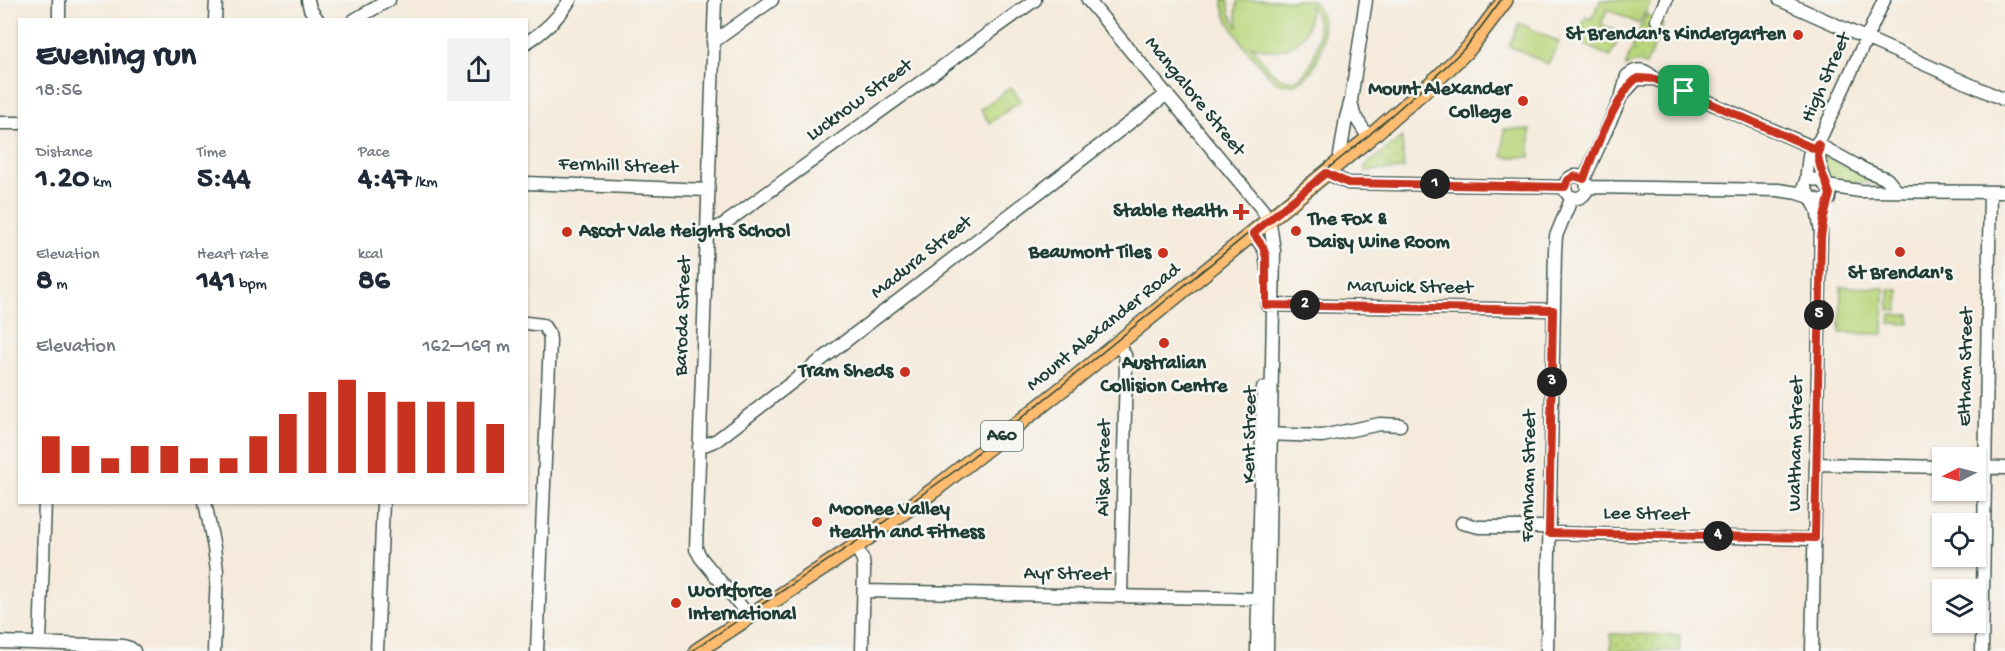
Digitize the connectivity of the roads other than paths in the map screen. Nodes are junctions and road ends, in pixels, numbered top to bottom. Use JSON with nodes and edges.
{"nodes":[{"id":1,"x":59,"y":0,"type":"edge"},
{"id":2,"x":216,"y":0,"type":"edge"},
{"id":3,"x":308,"y":0,"type":"edge"},
{"id":4,"x":389,"y":0,"type":"edge"},
{"id":5,"x":570,"y":0,"type":"edge"},
{"id":6,"x":715,"y":0,"type":"edge"},
{"id":7,"x":772,"y":0,"type":"edge"},
{"id":8,"x":1035,"y":0,"type":"edge"},
{"id":9,"x":1088,"y":0,"type":"edge"},
{"id":10,"x":1366,"y":0,"type":"edge"},
{"id":11,"x":1505,"y":0,"type":"edge"},
{"id":12,"x":1666,"y":0,"type":"edge"},
{"id":13,"x":1780,"y":0,"type":"edge"},
{"id":14,"x":1884,"y":0,"type":"edge"},
{"id":15,"x":58,"y":18,"type":"edge"},
{"id":16,"x":215,"y":18,"type":"edge"},
{"id":17,"x":317,"y":18,"type":"edge"},
{"id":18,"x":358,"y":18,"type":"edge"},
{"id":19,"x":1657,"y":20,"type":"dead end"},
{"id":20,"x":1866,"y":38,"type":"junction"},
{"id":21,"x":528,"y":42,"type":"edge"},
{"id":22,"x":713,"y":42,"type":"junction"},
{"id":23,"x":1167,"y":94,"type":"junction"},
{"id":24,"x":1351,"y":100,"type":"junction"},
{"id":25,"x":2005,"y":100,"type":"edge"},
{"id":26,"x":0,"y":123,"type":"edge"},
{"id":27,"x":18,"y":123,"type":"edge"},
{"id":28,"x":1370,"y":138,"type":"junction"},
{"id":29,"x":1818,"y":146,"type":"junction"},
{"id":30,"x":1339,"y":162,"type":"junction"},
{"id":31,"x":1326,"y":173,"type":"junction"},
{"id":32,"x":528,"y":183,"type":"edge"},
{"id":33,"x":1586,"y":183,"type":"junction"},
{"id":34,"x":1805,"y":183,"type":"junction"},
{"id":35,"x":1826,"y":185,"type":"junction"},
{"id":36,"x":708,"y":190,"type":"junction"},
{"id":37,"x":1778,"y":190,"type":"junction"},
{"id":38,"x":1860,"y":191,"type":"junction"},
{"id":39,"x":1897,"y":191,"type":"junction"},
{"id":40,"x":1568,"y":192,"type":"junction"},
{"id":41,"x":1990,"y":192,"type":"junction"},
{"id":42,"x":2005,"y":192,"type":"edge"},
{"id":43,"x":1810,"y":198,"type":"junction"},
{"id":44,"x":1828,"y":199,"type":"junction"},
{"id":45,"x":1269,"y":220,"type":"junction"},
{"id":46,"x":707,"y":230,"type":"junction"},
{"id":47,"x":1253,"y":233,"type":"junction"},
{"id":48,"x":1821,"y":238,"type":"junction"},
{"id":49,"x":1269,"y":305,"type":"junction"},
{"id":50,"x":1553,"y":310,"type":"junction"},
{"id":51,"x":528,"y":323,"type":"edge"},
{"id":52,"x":1118,"y":344,"type":"junction"},
{"id":53,"x":1400,"y":425,"type":"dead end"},
{"id":54,"x":1266,"y":434,"type":"junction"},
{"id":55,"x":699,"y":447,"type":"junction"},
{"id":56,"x":1981,"y":447,"type":"edge"},
{"id":57,"x":1816,"y":464,"type":"junction"},
{"id":58,"x":1932,"y":467,"type":"edge"},
{"id":59,"x":1986,"y":467,"type":"edge"},
{"id":60,"x":2005,"y":468,"type":"edge"},
{"id":61,"x":1980,"y":501,"type":"edge"},
{"id":62,"x":45,"y":504,"type":"edge"},
{"id":63,"x":205,"y":504,"type":"edge"},
{"id":64,"x":382,"y":504,"type":"edge"},
{"id":65,"x":1462,"y":523,"type":"dead end"},
{"id":66,"x":1549,"y":530,"type":"junction"},
{"id":67,"x":1815,"y":538,"type":"junction"},
{"id":68,"x":856,"y":546,"type":"junction"},
{"id":69,"x":864,"y":591,"type":"junction"},
{"id":70,"x":1121,"y":596,"type":"junction"},
{"id":71,"x":1263,"y":599,"type":"junction"},
{"id":72,"x":749,"y":616,"type":"junction"},
{"id":73,"x":0,"y":642,"type":"edge"},
{"id":74,"x":40,"y":643,"type":"junction"},
{"id":75,"x":133,"y":651,"type":"edge"},
{"id":76,"x":214,"y":651,"type":"edge"},
{"id":77,"x":377,"y":651,"type":"edge"},
{"id":78,"x":537,"y":651,"type":"edge"},
{"id":79,"x":697,"y":651,"type":"edge"},
{"id":80,"x":862,"y":651,"type":"edge"},
{"id":81,"x":1257,"y":651,"type":"edge"},
{"id":82,"x":1267,"y":651,"type":"edge"},
{"id":83,"x":1547,"y":651,"type":"edge"},
{"id":84,"x":1812,"y":651,"type":"edge"},
{"id":85,"x":1982,"y":651,"type":"edge"}],
"edges":[{"from":1,"to":15,"type":"street"},
{"from":2,"to":16,"type":"street"},
{"from":3,"to":17,"type":"street"},
{"from":4,"to":18,"type":"street"},
{"from":5,"to":21,"type":"street"},
{"from":6,"to":22,"type":"street","name":"Baroda Street"},
{"from":7,"to":22,"type":"street"},
{"from":8,"to":46,"type":"street","name":"Lucknow Street"},
{"from":9,"to":23,"type":"street","name":"Mangalore Street"},
{"from":10,"to":24,"type":"street"},
{"from":11,"to":28,"type":"main road","name":"Mount Alexander Road","number":"A60"},
{"from":12,"to":19,"type":"street"},
{"from":13,"to":20,"type":"street"},
{"from":14,"to":20,"type":"street","name":"High Street"},
{"from":20,"to":25,"type":"street"},
{"from":20,"to":29,"type":"street","name":"High Street"},
{"from":22,"to":36,"type":"street","name":"Baroda Street"},
{"from":23,"to":45,"type":"street","name":"Mangalore Street"},
{"from":23,"to":55,"type":"street","name":"Madura Street"},
{"from":24,"to":28,"type":"street"},
{"from":24,"to":30,"type":"street"},
{"from":26,"to":27,"type":"street"},
{"from":28,"to":30,"type":"main road","name":"Mount Alexander Road","number":"A60"},
{"from":29,"to":33,"type":"street"},
{"from":29,"to":34,"type":"street","name":"High Street"},
{"from":29,"to":35,"type":"street","name":"High Street"},
{"from":29,"to":39,"type":"street"},
{"from":30,"to":31,"type":"main road","name":"Mount Alexander Road","number":"A60"},
{"from":31,"to":40,"type":"street"},
{"from":31,"to":45,"type":"main road","name":"Mount Alexander Road","number":"A60"},
{"from":32,"to":36,"type":"street","name":"Fernhill Street"},
{"from":33,"to":37,"type":"street"},
{"from":33,"to":40,"type":"street"},
{"from":33,"to":40,"type":"street"},
{"from":34,"to":35,"type":"street"},
{"from":34,"to":37,"type":"street"},
{"from":34,"to":43,"type":"street"},
{"from":35,"to":38,"type":"street"},
{"from":35,"to":44,"type":"street"},
{"from":36,"to":46,"type":"street","name":"Baroda Street"},
{"from":37,"to":43,"type":"street"},
{"from":38,"to":39,"type":"street"},
{"from":38,"to":44,"type":"street"},
{"from":39,"to":41,"type":"street"},
{"from":40,"to":50,"type":"street","name":"Farnham Street"},
{"from":41,"to":42,"type":"street"},
{"from":41,"to":56,"type":"street","name":"Eltham Street"},
{"from":43,"to":44,"type":"street"},
{"from":43,"to":48,"type":"street","name":"Waltham Street"},
{"from":44,"to":48,"type":"street","name":"Waltham Street"},
{"from":45,"to":47,"type":"main road","name":"Mount Alexander Road","number":"A60"},
{"from":45,"to":49,"type":"street","name":"Kent Street"},
{"from":46,"to":55,"type":"street","name":"Baroda Street"},
{"from":47,"to":49,"type":"street","name":"Kent Street"},
{"from":47,"to":52,"type":"main road","name":"Mount Alexander Road","number":"A60"},
{"from":48,"to":57,"type":"street","name":"Waltham Street"},
{"from":49,"to":50,"type":"street","name":"Marwick Street"},
{"from":49,"to":54,"type":"street","name":"Kent Street"},
{"from":50,"to":66,"type":"street","name":"Farnham Street"},
{"from":51,"to":78,"type":"street"},
{"from":52,"to":68,"type":"main road","name":"Mount Alexander Road","number":"A60"},
{"from":52,"to":70,"type":"street","name":"Ailsa Street"},
{"from":53,"to":54,"type":"street"},
{"from":54,"to":71,"type":"street","name":"Kent Street"},
{"from":55,"to":72,"type":"street","name":"Baroda Street"},
{"from":57,"to":58,"type":"street"},
{"from":57,"to":67,"type":"street","name":"Waltham Street"},
{"from":59,"to":60,"type":"street"},
{"from":61,"to":85,"type":"street","name":"Eltham Street"},
{"from":62,"to":74,"type":"street"},
{"from":63,"to":76,"type":"street"},
{"from":64,"to":77,"type":"street"},
{"from":65,"to":66,"type":"street","name":"Lee Street"},
{"from":66,"to":67,"type":"street","name":"Lee Street"},
{"from":66,"to":83,"type":"street","name":"Farnham Street"},
{"from":67,"to":84,"type":"street","name":"Waltham Street"},
{"from":68,"to":69,"type":"street"},
{"from":68,"to":72,"type":"main road","name":"Mount Alexander Road","number":"A60"},
{"from":69,"to":70,"type":"street","name":"Ayr Street"},
{"from":69,"to":80,"type":"street"},
{"from":70,"to":71,"type":"street","name":"Ayr Street"},
{"from":71,"to":81,"type":"street","name":"Kent Street"},
{"from":71,"to":82,"type":"street","name":"Kent Street"},
{"from":72,"to":79,"type":"main road","name":"Mount Alexander Road","number":"A60"},
{"from":73,"to":74,"type":"street"},
{"from":74,"to":75,"type":"street"}]}
